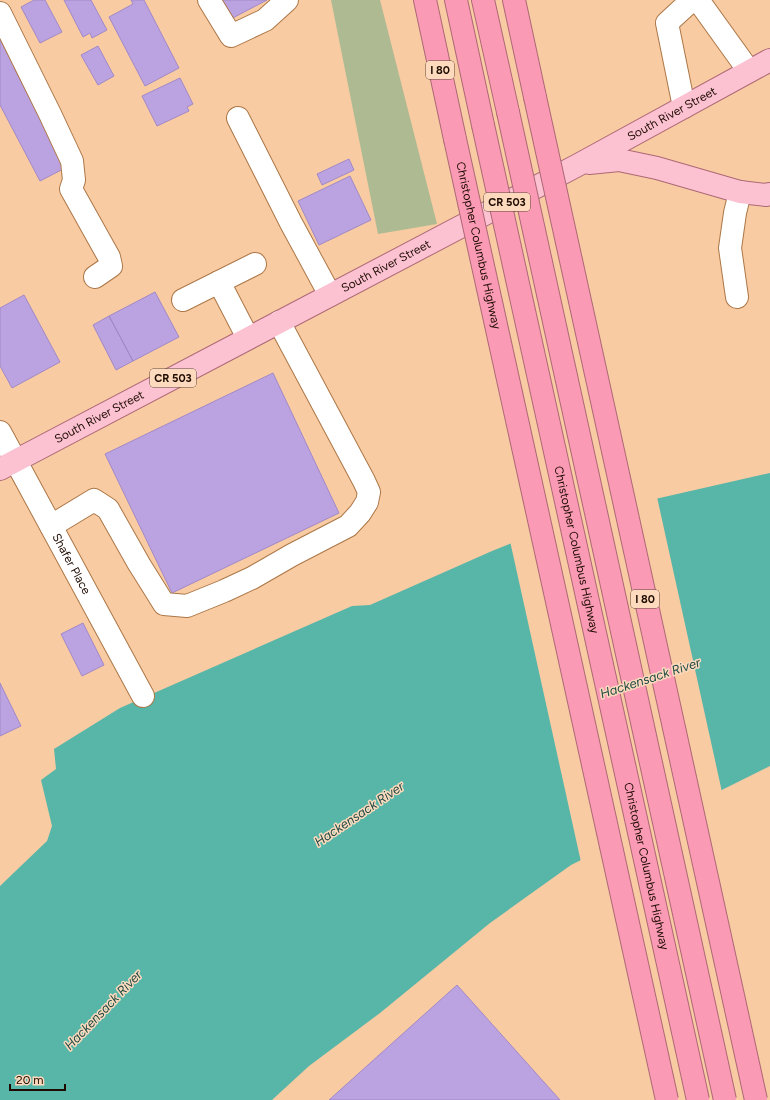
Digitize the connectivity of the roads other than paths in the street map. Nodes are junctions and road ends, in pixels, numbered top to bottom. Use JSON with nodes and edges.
{"nodes":[{"id":1,"x":209,"y":0,"type":"edge"},
{"id":2,"x":288,"y":0,"type":"edge"},
{"id":3,"x":425,"y":0,"type":"edge"},
{"id":4,"x":456,"y":0,"type":"edge"},
{"id":5,"x":483,"y":0,"type":"edge"},
{"id":6,"x":514,"y":0,"type":"edge"},
{"id":7,"x":692,"y":0,"type":"edge"},
{"id":8,"x":698,"y":0,"type":"edge"},
{"id":9,"x":0,"y":13,"type":"edge"},
{"id":10,"x":770,"y":60,"type":"edge"},
{"id":11,"x":749,"y":71,"type":"junction"},
{"id":12,"x":684,"y":107,"type":"junction"},
{"id":13,"x":238,"y":118,"type":"dead end"},
{"id":14,"x":578,"y":165,"type":"junction"},
{"id":15,"x":740,"y":192,"type":"junction"},
{"id":16,"x":770,"y":194,"type":"edge"},
{"id":17,"x":255,"y":264,"type":"dead end"},
{"id":18,"x":95,"y":277,"type":"dead end"},
{"id":19,"x":218,"y":282,"type":"junction"},
{"id":20,"x":330,"y":295,"type":"junction"},
{"id":21,"x":737,"y":297,"type":"dead end"},
{"id":22,"x":183,"y":300,"type":"dead end"},
{"id":23,"x":279,"y":322,"type":"junction"},
{"id":24,"x":248,"y":338,"type":"junction"},
{"id":25,"x":0,"y":432,"type":"edge"},
{"id":26,"x":8,"y":465,"type":"edge"},
{"id":27,"x":52,"y":526,"type":"junction"},
{"id":28,"x":143,"y":696,"type":"dead end"},
{"id":29,"x":667,"y":1100,"type":"edge"},
{"id":30,"x":698,"y":1100,"type":"edge"},
{"id":31,"x":725,"y":1100,"type":"edge"},
{"id":32,"x":756,"y":1100,"type":"edge"}],
"edges":[{"from":1,"to":2,"type":"street"},
{"from":3,"to":29,"type":"highway","name":"Christopher Columbus Highway","number":"I 80","bridge":true},
{"from":4,"to":30,"type":"highway","name":"Christopher Columbus Highway","number":"I 80","bridge":true},
{"from":5,"to":31,"type":"highway","number":"I 80","bridge":true},
{"from":6,"to":32,"type":"highway","number":"I 80","bridge":true},
{"from":7,"to":12,"type":"street"},
{"from":8,"to":11,"type":"street"},
{"from":9,"to":18,"type":"street"},
{"from":10,"to":11,"type":"main road","name":"South River Street","number":"CR 503"},
{"from":11,"to":12,"type":"main road","name":"South River Street","number":"CR 503"},
{"from":12,"to":14,"type":"main road","name":"South River Street","number":"CR 503"},
{"from":13,"to":20,"type":"street"},
{"from":14,"to":15,"type":"main road"},
{"from":14,"to":20,"type":"main road","name":"South River Street","number":"CR 503"},
{"from":15,"to":16,"type":"main road"},
{"from":15,"to":21,"type":"street"},
{"from":17,"to":19,"type":"street"},
{"from":19,"to":22,"type":"street"},
{"from":19,"to":24,"type":"street"},
{"from":20,"to":23,"type":"main road","name":"South River Street","number":"CR 503"},
{"from":23,"to":24,"type":"main road","name":"South River Street","number":"CR 503"},
{"from":23,"to":27,"type":"street"},
{"from":24,"to":26,"type":"main road","name":"South River Street","number":"CR 503"},
{"from":25,"to":26,"type":"street","name":"Shafer Place"},
{"from":26,"to":27,"type":"street","name":"Shafer Place"},
{"from":27,"to":28,"type":"street","name":"Shafer Place"}]}
